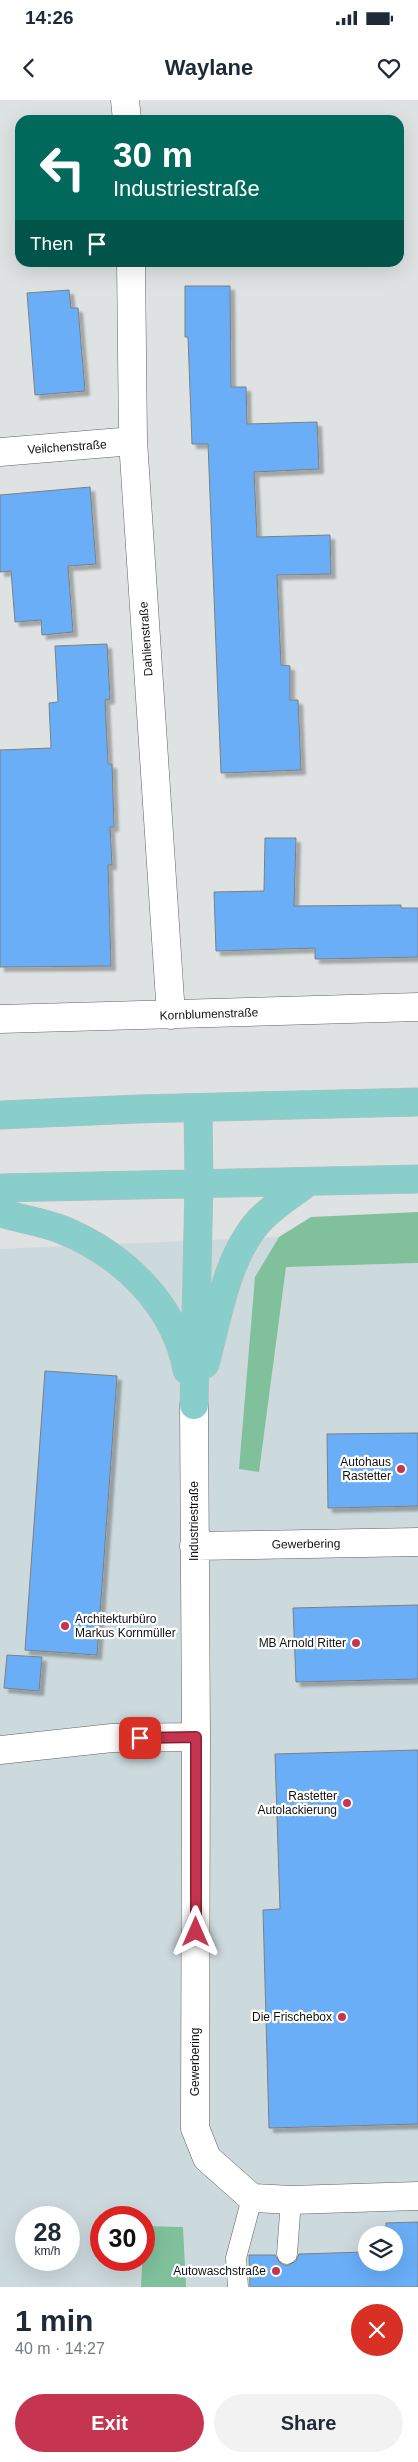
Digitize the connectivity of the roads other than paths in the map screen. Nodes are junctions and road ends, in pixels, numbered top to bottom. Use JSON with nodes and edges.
{"nodes":[{"id":1,"x":125,"y":100,"type":"edge"},
{"id":2,"x":126,"y":115,"type":"edge"},
{"id":3,"x":131,"y":267,"type":"edge"},
{"id":4,"x":133,"y":442,"type":"junction"},
{"id":5,"x":0,"y":452,"type":"edge"},
{"id":6,"x":418,"y":1007,"type":"edge"},
{"id":7,"x":171,"y":1015,"type":"junction"},
{"id":8,"x":0,"y":1019,"type":"edge"},
{"id":9,"x":418,"y":1102,"type":"edge"},
{"id":10,"x":198,"y":1108,"type":"junction"},
{"id":11,"x":0,"y":1116,"type":"edge"},
{"id":12,"x":418,"y":1179,"type":"edge"},
{"id":13,"x":308,"y":1182,"type":"junction"},
{"id":14,"x":199,"y":1184,"type":"junction"},
{"id":15,"x":0,"y":1188,"type":"edge"},
{"id":16,"x":0,"y":1213,"type":"edge"},
{"id":17,"x":194,"y":1405,"type":"junction"},
{"id":18,"x":418,"y":1542,"type":"edge"},
{"id":19,"x":194,"y":1546,"type":"junction"},
{"id":20,"x":196,"y":1737,"type":"junction"},
{"id":21,"x":0,"y":1750,"type":"edge"},
{"id":22,"x":418,"y":2196,"type":"edge"},
{"id":23,"x":252,"y":2198,"type":"junction"},
{"id":24,"x":291,"y":2200,"type":"junction"},
{"id":25,"x":287,"y":2254,"type":"dead end"},
{"id":26,"x":238,"y":2287,"type":"edge"}],
"edges":[{"from":1,"to":2,"type":"street"},
{"from":3,"to":4,"type":"street","name":"Dahlienstraße"},
{"from":4,"to":5,"type":"street","name":"Veilchenstraße"},
{"from":4,"to":7,"type":"street","name":"Dahlienstraße"},
{"from":6,"to":7,"type":"street","name":"Kornblumenstraße"},
{"from":7,"to":8,"type":"street","name":"Kornblumenstraße"},
{"from":9,"to":10,"type":"main road"},
{"from":10,"to":11,"type":"main road"},
{"from":10,"to":14,"type":"main road","name":"Industriestraße"},
{"from":12,"to":13,"type":"main road"},
{"from":13,"to":14,"type":"main road"},
{"from":13,"to":17,"type":"main road"},
{"from":14,"to":15,"type":"main road"},
{"from":14,"to":17,"type":"main road","name":"Industriestraße"},
{"from":16,"to":17,"type":"main road"},
{"from":17,"to":19,"type":"street","name":"Industriestraße"},
{"from":18,"to":19,"type":"street","name":"Gewerbering"},
{"from":19,"to":20,"type":"street","name":"Industriestraße"},
{"from":20,"to":21,"type":"street"},
{"from":20,"to":23,"type":"street","name":"Gewerbering"},
{"from":22,"to":24,"type":"street"},
{"from":23,"to":24,"type":"street"},
{"from":23,"to":26,"type":"lane"},
{"from":24,"to":25,"type":"lane"}]}
